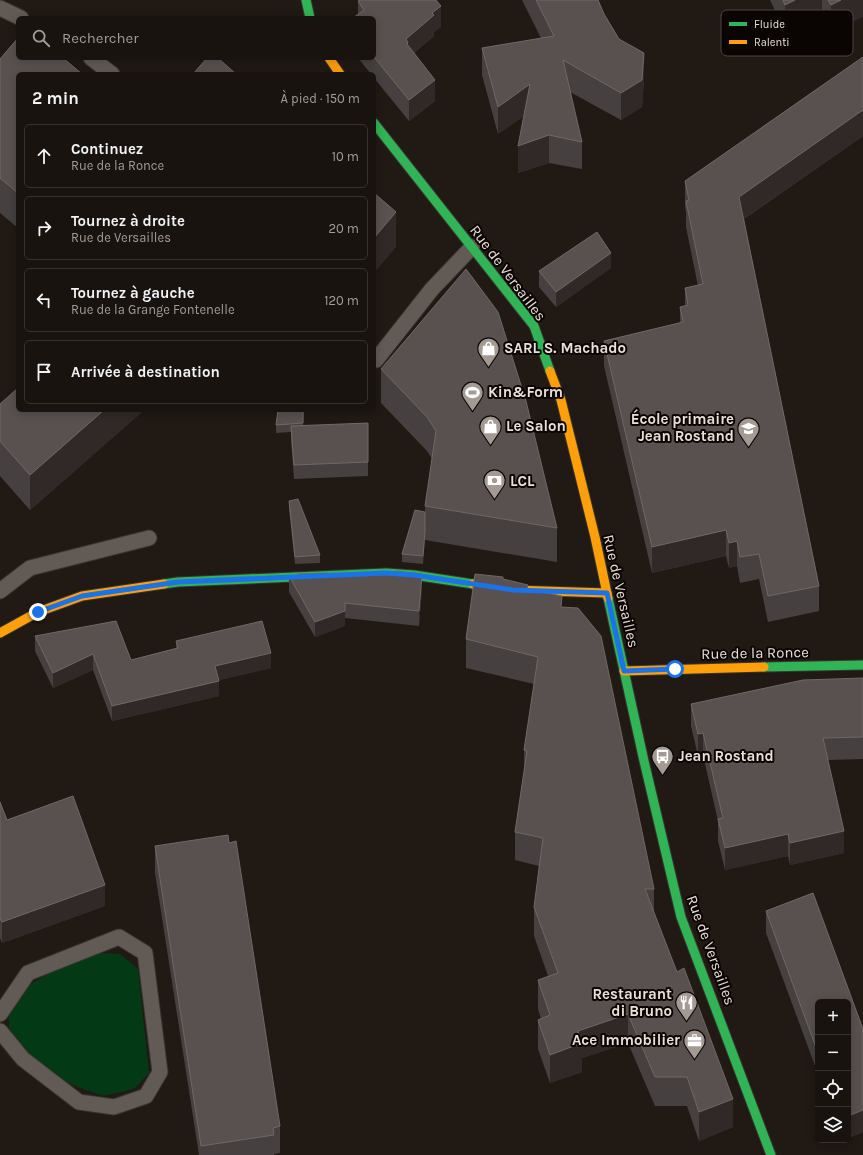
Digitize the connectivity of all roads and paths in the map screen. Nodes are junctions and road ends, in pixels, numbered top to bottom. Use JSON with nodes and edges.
{"nodes":[{"id":1,"x":306,"y":0,"type":"edge"},
{"id":2,"x":0,"y":8,"type":"edge"},
{"id":3,"x":17,"y":16,"type":"edge"},
{"id":4,"x":310,"y":16,"type":"edge"},
{"id":5,"x":93,"y":60,"type":"edge"},
{"id":6,"x":330,"y":60,"type":"edge"},
{"id":7,"x":109,"y":72,"type":"edge"},
{"id":8,"x":339,"y":72,"type":"edge"},
{"id":9,"x":376,"y":126,"type":"edge"},
{"id":10,"x":472,"y":247,"type":"junction"},
{"id":11,"x":376,"y":360,"type":"edge"},
{"id":12,"x":149,"y":538,"type":"dead end"},
{"id":13,"x":0,"y":591,"type":"edge"},
{"id":14,"x":607,"y":593,"type":"junction"},
{"id":15,"x":0,"y":633,"type":"edge"},
{"id":16,"x":863,"y":665,"type":"edge"},
{"id":17,"x":624,"y":671,"type":"junction"},
{"id":18,"x":0,"y":1014,"type":"edge"},
{"id":19,"x":0,"y":1031,"type":"edge"},
{"id":20,"x":771,"y":1155,"type":"edge"}],
"edges":[{"from":1,"to":4,"type":"main road"},
{"from":2,"to":3,"type":"lane"},
{"from":5,"to":7,"type":"lane"},
{"from":6,"to":8,"type":"main road"},
{"from":9,"to":10,"type":"main road","name":"Rue de Versailles"},
{"from":10,"to":11,"type":"lane"},
{"from":10,"to":14,"type":"main road","name":"Rue de Versailles"},
{"from":12,"to":13,"type":"lane"},
{"from":14,"to":15,"type":"main road"},
{"from":14,"to":17,"type":"main road","name":"Rue de Versailles"},
{"from":16,"to":17,"type":"main road","name":"Rue de la Ronce"},
{"from":17,"to":20,"type":"main road","name":"Rue de Versailles"},
{"from":18,"to":19,"type":"lane"}]}
